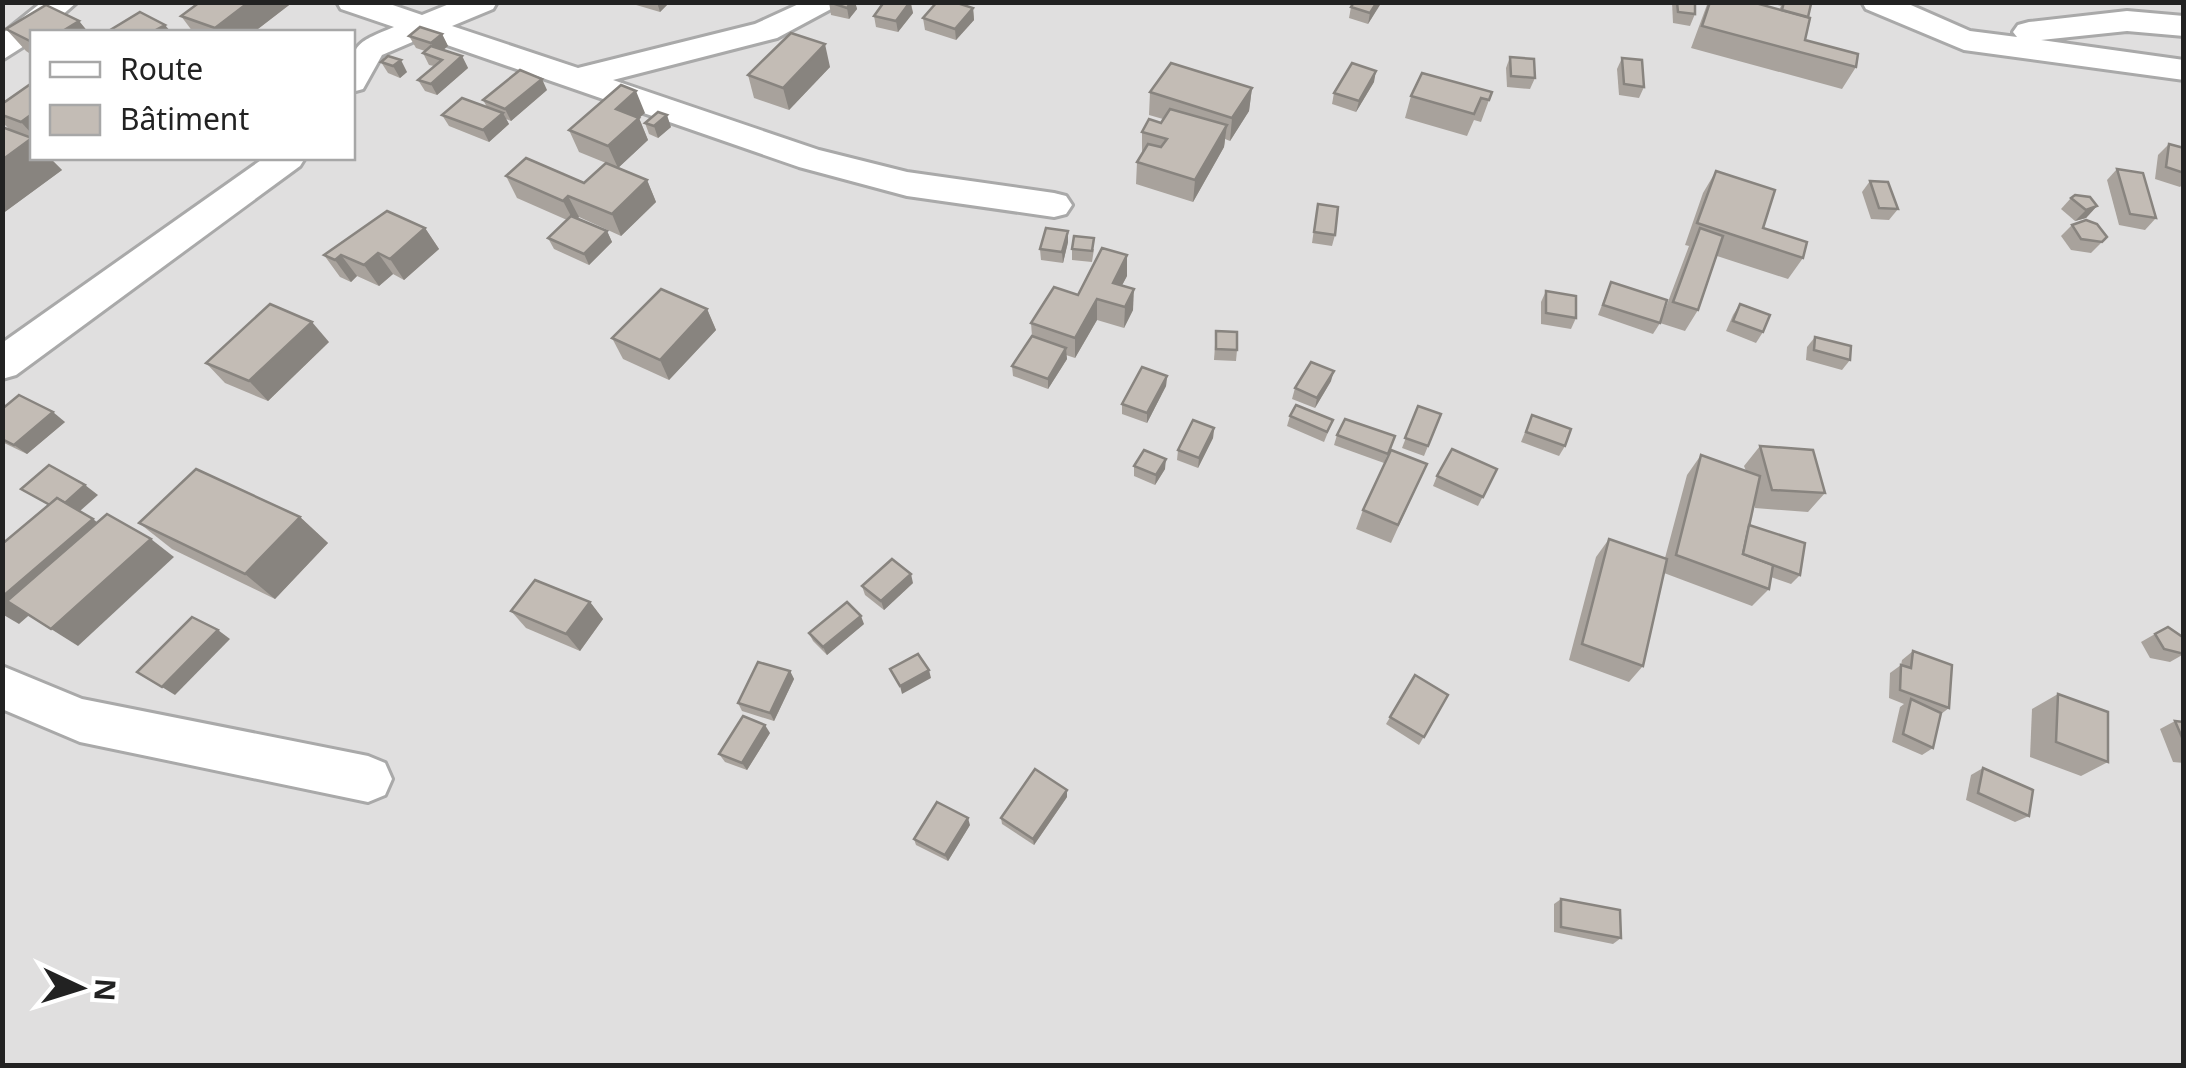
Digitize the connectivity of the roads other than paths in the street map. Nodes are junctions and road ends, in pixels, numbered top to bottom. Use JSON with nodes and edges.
{"nodes":[{"id":1,"x":62,"y":2,"type":"edge"},
{"id":2,"x":352,"y":2,"type":"edge"},
{"id":3,"x":482,"y":2,"type":"edge"},
{"id":4,"x":828,"y":2,"type":"edge"},
{"id":5,"x":1877,"y":2,"type":"edge"},
{"id":6,"x":2168,"y":2,"type":"edge"},
{"id":7,"x":2127,"y":21,"type":"junction"},
{"id":8,"x":2184,"y":26,"type":"edge"},
{"id":9,"x":426,"y":27,"type":"junction"},
{"id":10,"x":1964,"y":40,"type":"junction"},
{"id":11,"x":2,"y":50,"type":"edge"},
{"id":12,"x":2184,"y":70,"type":"edge"},
{"id":13,"x":355,"y":76,"type":"edge"},
{"id":14,"x":573,"y":80,"type":"junction"},
{"id":15,"x":285,"y":160,"type":"edge"},
{"id":16,"x":1054,"y":204,"type":"dead end"},
{"id":17,"x":2,"y":364,"type":"edge"},
{"id":18,"x":2,"y":687,"type":"edge"},
{"id":19,"x":368,"y":779,"type":"dead end"}],
"edges":[{"from":1,"to":11,"type":"street"},
{"from":2,"to":9,"type":"street"},
{"from":3,"to":9,"type":"street"},
{"from":4,"to":14,"type":"street"},
{"from":5,"to":10,"type":"street"},
{"from":6,"to":7,"type":"street"},
{"from":7,"to":8,"type":"street"},
{"from":7,"to":10,"type":"street"},
{"from":9,"to":13,"type":"street"},
{"from":9,"to":14,"type":"street"},
{"from":10,"to":12,"type":"street"},
{"from":14,"to":16,"type":"street"},
{"from":15,"to":17,"type":"street"},
{"from":18,"to":19,"type":"street"}]}
